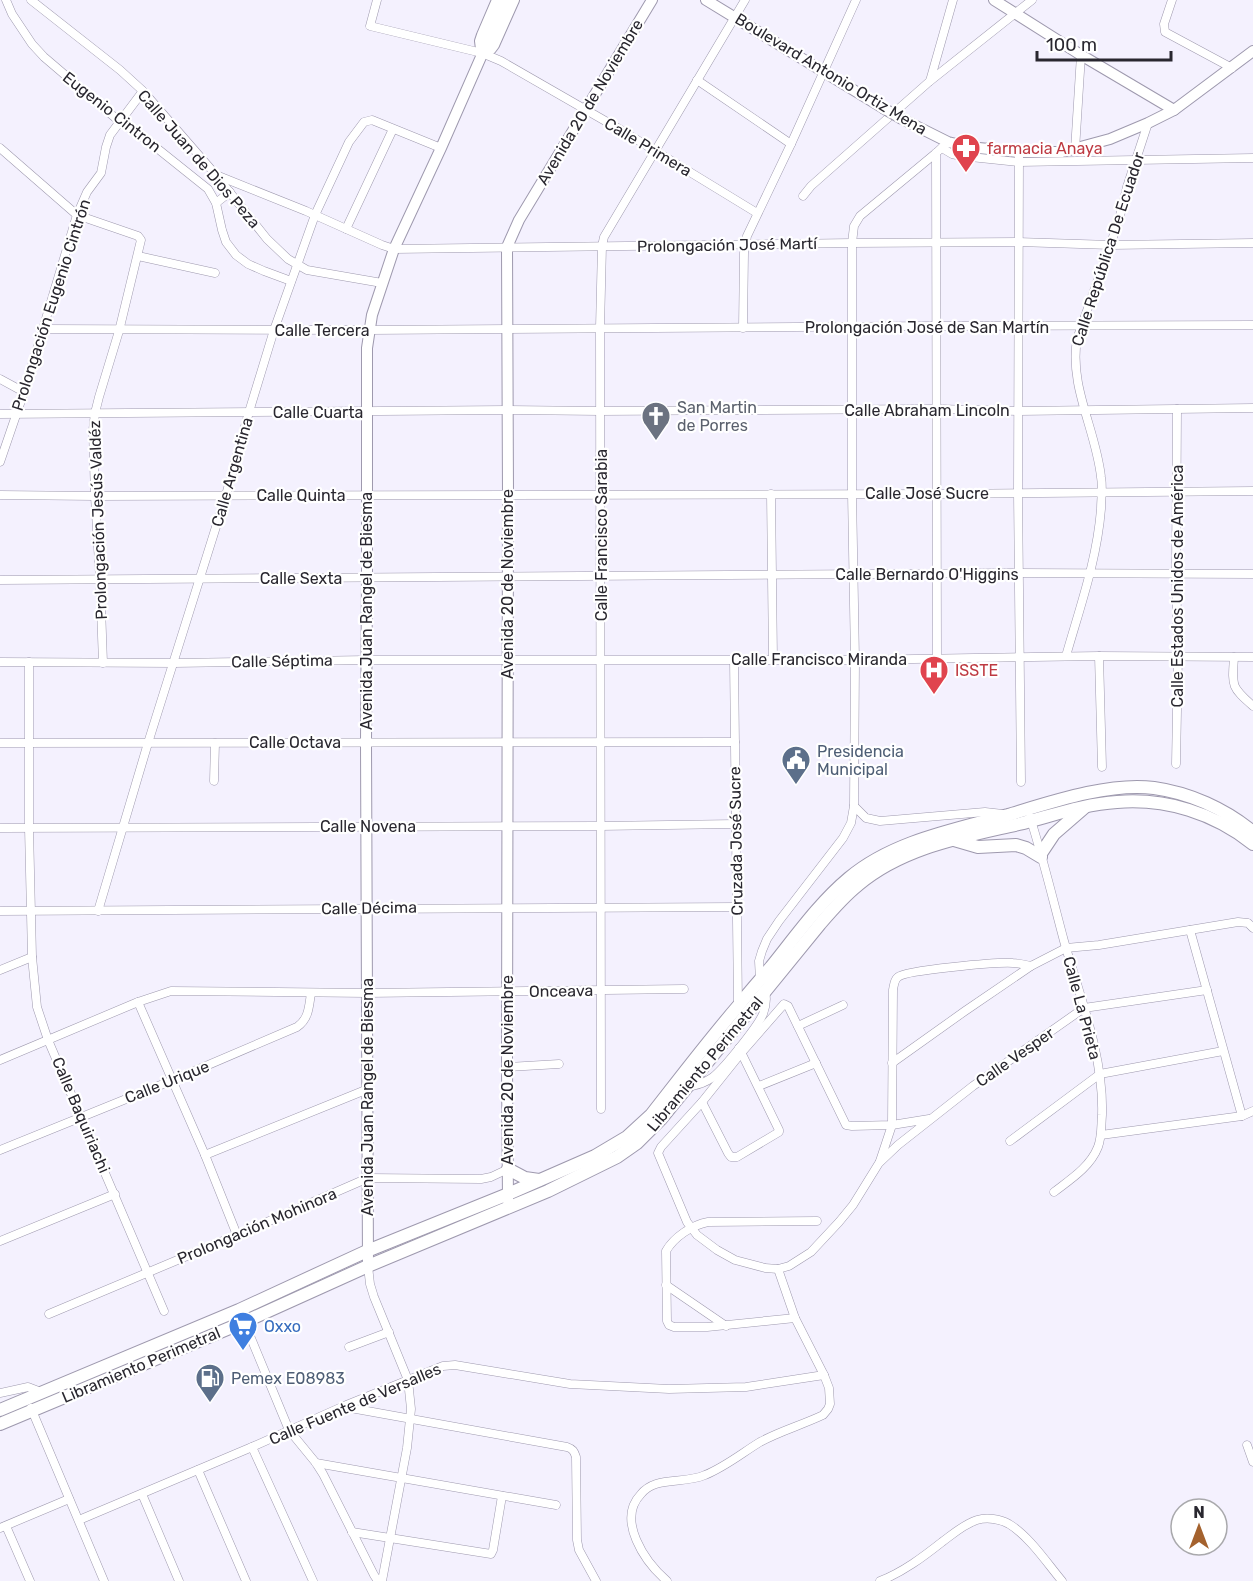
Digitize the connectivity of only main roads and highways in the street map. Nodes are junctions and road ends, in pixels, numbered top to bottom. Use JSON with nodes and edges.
{"nodes":[{"id":1,"x":1086,"y":807,"type":"junction"},
{"id":2,"x":1029,"y":815,"type":"junction"},
{"id":3,"x":1253,"y":832,"type":"edge"},
{"id":4,"x":953,"y":840,"type":"junction"},
{"id":5,"x":1253,"y":844,"type":"edge"},
{"id":6,"x":762,"y":986,"type":"junction"},
{"id":7,"x":507,"y":1169,"type":"road end"},
{"id":8,"x":541,"y":1180,"type":"junction"},
{"id":9,"x":0,"y":1410,"type":"edge"},
{"id":10,"x":0,"y":1424,"type":"edge"}],
"edges":[{"from":1,"to":2,"type":"main road","name":"Libramiento Perimetral"},
{"from":1,"to":4,"type":"main road"},
{"from":1,"to":5,"type":"main road","name":"Libramiento Perimetral"},
{"from":2,"to":3,"type":"main road","name":"Libramiento Perimetral"},
{"from":2,"to":4,"type":"main road","name":"Libramiento Perimetral"},
{"from":2,"to":6,"type":"main road","name":"Libramiento Perimetral"},
{"from":4,"to":6,"type":"main road","name":"Libramiento Perimetral"},
{"from":6,"to":8,"type":"main road","name":"Libramiento Perimetral"},
{"from":6,"to":10,"type":"main road","name":"Libramiento Perimetral"},
{"from":7,"to":8,"type":"main road"},
{"from":8,"to":9,"type":"main road","name":"Libramiento Perimetral"}]}
